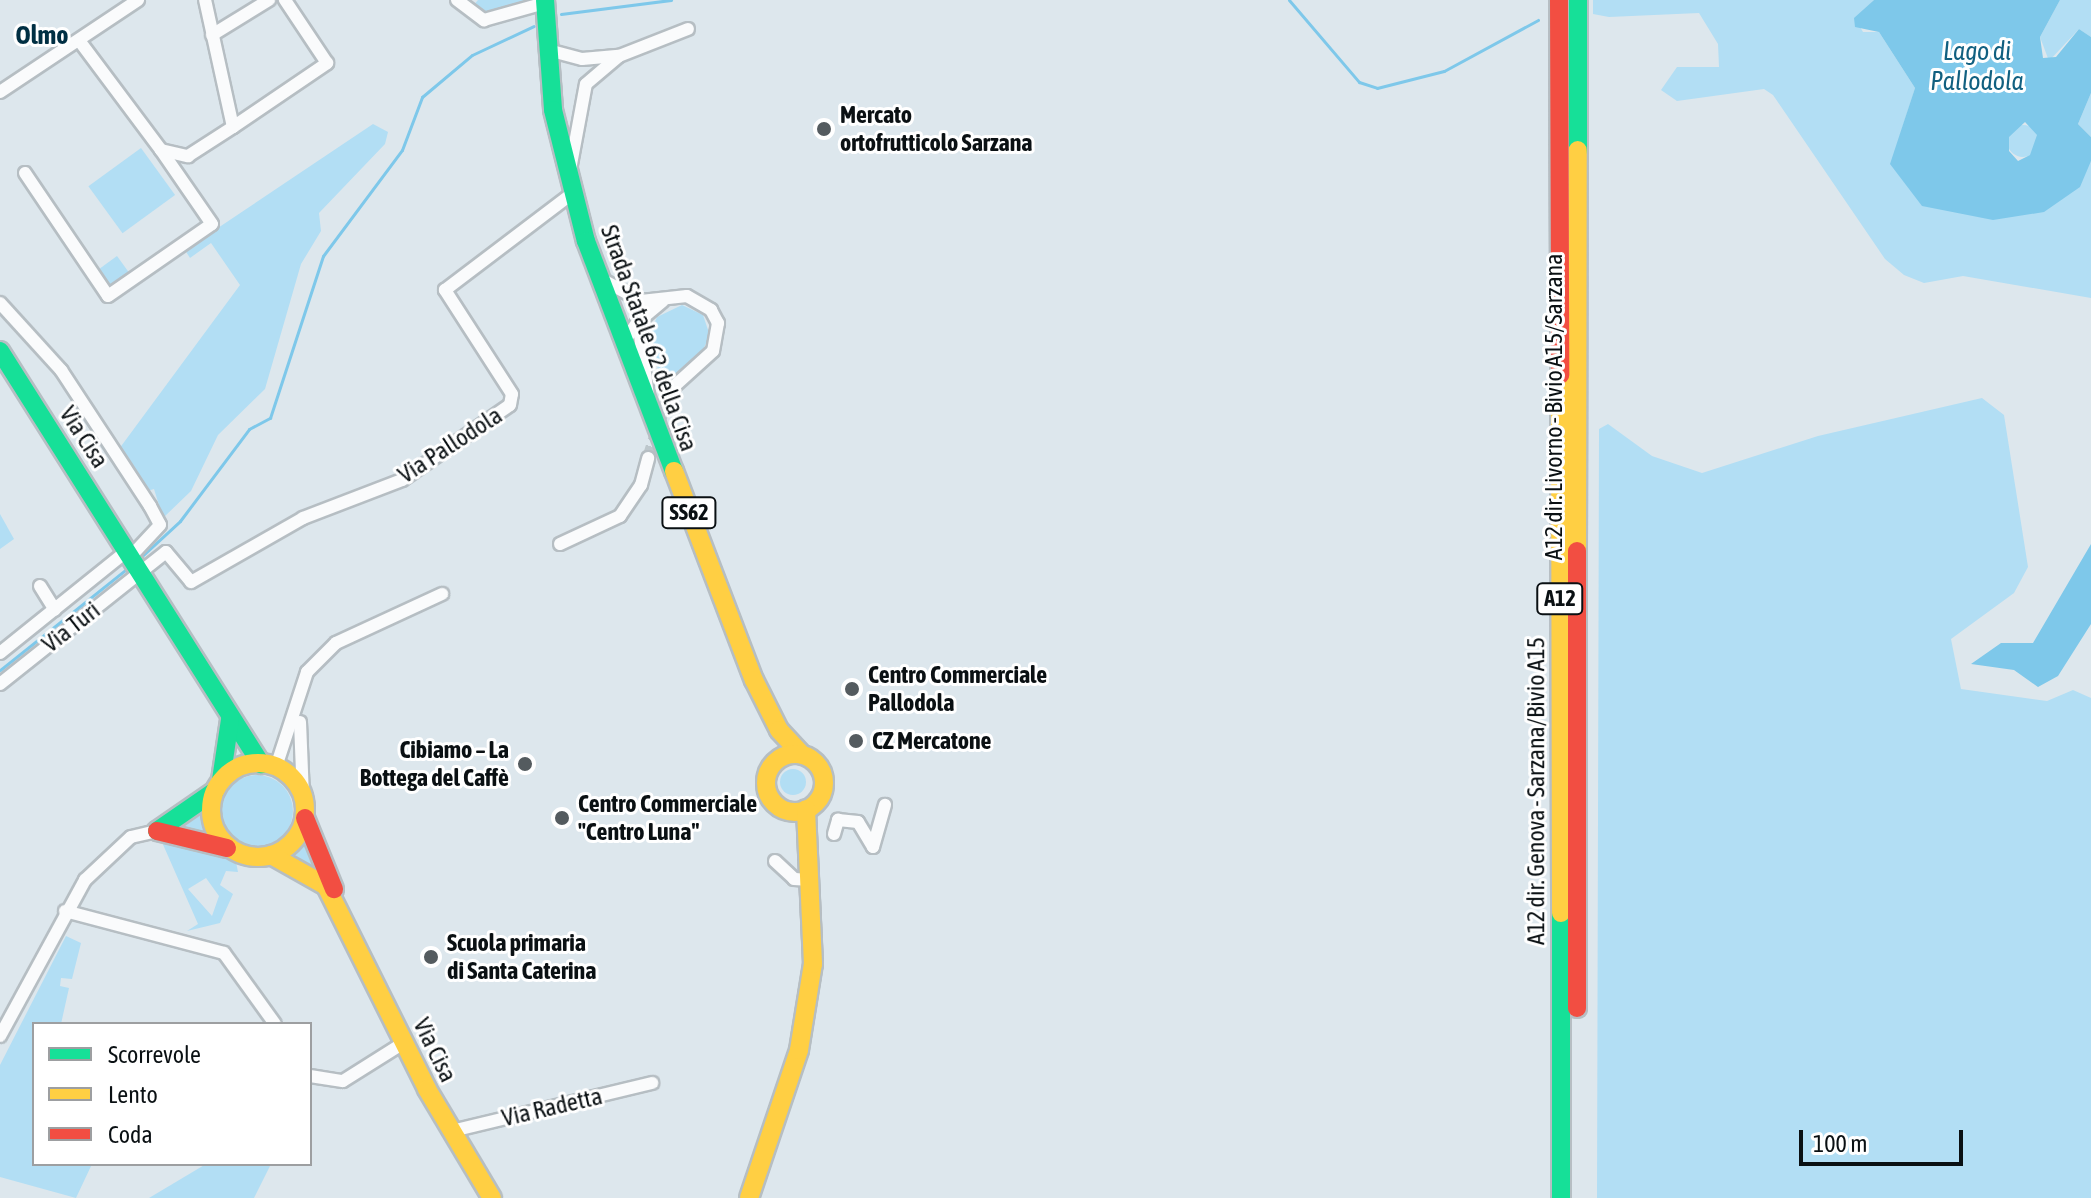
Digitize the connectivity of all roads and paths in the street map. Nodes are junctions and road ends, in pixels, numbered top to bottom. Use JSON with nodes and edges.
{"nodes":[{"id":1,"x":205,"y":0,"type":"edge"},
{"id":2,"x":269,"y":0,"type":"edge"},
{"id":3,"x":285,"y":0,"type":"edge"},
{"id":4,"x":457,"y":0,"type":"edge"},
{"id":5,"x":1559,"y":0,"type":"edge"},
{"id":6,"x":1578,"y":0,"type":"edge"},
{"id":7,"x":135,"y":1,"type":"edge"},
{"id":8,"x":545,"y":2,"type":"edge"},
{"id":9,"x":688,"y":29,"type":"dead end"},
{"id":10,"x":212,"y":35,"type":"junction"},
{"id":11,"x":81,"y":43,"type":"junction"},
{"id":12,"x":548,"y":50,"type":"junction"},
{"id":13,"x":619,"y":56,"type":"junction"},
{"id":14,"x":0,"y":92,"type":"edge"},
{"id":15,"x":233,"y":127,"type":"junction"},
{"id":16,"x":161,"y":150,"type":"junction"},
{"id":17,"x":25,"y":173,"type":"dead end"},
{"id":18,"x":570,"y":186,"type":"junction"},
{"id":19,"x":599,"y":276,"type":"junction"},
{"id":20,"x":665,"y":299,"type":"junction"},
{"id":21,"x":0,"y":303,"type":"edge"},
{"id":22,"x":625,"y":346,"type":"junction"},
{"id":23,"x":0,"y":351,"type":"edge"},
{"id":24,"x":670,"y":390,"type":"tunnel mouth"},
{"id":25,"x":647,"y":402,"type":"junction"},
{"id":26,"x":648,"y":458,"type":"tunnel mouth"},
{"id":27,"x":560,"y":544,"type":"dead end"},
{"id":28,"x":134,"y":559,"type":"junction"},
{"id":29,"x":40,"y":586,"type":"dead end"},
{"id":30,"x":442,"y":594,"type":"dead end"},
{"id":31,"x":55,"y":610,"type":"junction"},
{"id":32,"x":0,"y":653,"type":"edge"},
{"id":33,"x":754,"y":680,"type":"junction"},
{"id":34,"x":0,"y":684,"type":"edge"},
{"id":35,"x":300,"y":687,"type":"junction"},
{"id":36,"x":220,"y":690,"type":"junction"},
{"id":37,"x":802,"y":755,"type":"junction"},
{"id":38,"x":268,"y":765,"type":"junction"},
{"id":39,"x":771,"y":766,"type":"junction"},
{"id":40,"x":217,"y":788,"type":"junction"},
{"id":41,"x":303,"y":796,"type":"junction"},
{"id":42,"x":885,"y":805,"type":"dead end"},
{"id":43,"x":780,"y":808,"type":"junction"},
{"id":44,"x":806,"y":809,"type":"junction"},
{"id":45,"x":305,"y":818,"type":"junction"},
{"id":46,"x":157,"y":831,"type":"junction"},
{"id":47,"x":834,"y":834,"type":"dead end"},
{"id":48,"x":238,"y":852,"type":"junction"},
{"id":49,"x":271,"y":855,"type":"junction"},
{"id":50,"x":775,"y":861,"type":"dead end"},
{"id":51,"x":811,"y":880,"type":"junction"},
{"id":52,"x":65,"y":911,"type":"junction"},
{"id":53,"x":345,"y":918,"type":"junction"},
{"id":54,"x":274,"y":1022,"type":"edge"},
{"id":55,"x":0,"y":1036,"type":"edge"},
{"id":56,"x":405,"y":1042,"type":"junction"},
{"id":57,"x":312,"y":1076,"type":"edge"},
{"id":58,"x":652,"y":1083,"type":"dead end"},
{"id":59,"x":452,"y":1131,"type":"junction"},
{"id":60,"x":492,"y":1198,"type":"edge"},
{"id":61,"x":749,"y":1198,"type":"edge"},
{"id":62,"x":1561,"y":1198,"type":"edge"},
{"id":63,"x":1577,"y":1198,"type":"edge"}],
"edges":[{"from":1,"to":10,"type":"street"},
{"from":2,"to":10,"type":"street"},
{"from":3,"to":15,"type":"street"},
{"from":4,"to":8,"type":"street"},
{"from":5,"to":62,"type":"main road","name":"A12 dir. Genova - Sarzana/Bivio A15","number":"A12"},
{"from":6,"to":63,"type":"main road","name":"A12 dir. Livorno - Bivio A15/Sarzana","number":"A12"},
{"from":7,"to":11,"type":"street"},
{"from":8,"to":12,"type":"main road","name":"Strada Statale 62 della Cisa","number":"SS62"},
{"from":9,"to":13,"type":"street"},
{"from":10,"to":15,"type":"street"},
{"from":11,"to":14,"type":"street"},
{"from":11,"to":16,"type":"street"},
{"from":12,"to":13,"type":"street"},
{"from":12,"to":18,"type":"main road","name":"Strada Statale 62 della Cisa","number":"SS62"},
{"from":13,"to":18,"type":"street"},
{"from":15,"to":16,"type":"street"},
{"from":16,"to":17,"type":"street"},
{"from":18,"to":19,"type":"main road","name":"Strada Statale 62 della Cisa","number":"SS62"},
{"from":18,"to":28,"type":"street","name":"Via Pallodola"},
{"from":19,"to":20,"type":"street"},
{"from":19,"to":22,"type":"main road","name":"Strada Statale 62 della Cisa","number":"SS62"},
{"from":20,"to":22,"type":"street"},
{"from":20,"to":24,"type":"street"},
{"from":20,"to":25,"type":"street"},
{"from":21,"to":28,"type":"street"},
{"from":22,"to":25,"type":"main road","name":"Strada Statale 62 della Cisa","number":"SS62"},
{"from":23,"to":28,"type":"main road","name":"Via Cisa"},
{"from":25,"to":33,"type":"main road","name":"Strada Statale 62 della Cisa","number":"SS62"},
{"from":26,"to":27,"type":"street"},
{"from":28,"to":31,"type":"street"},
{"from":28,"to":34,"type":"street","name":"Via Turi"},
{"from":28,"to":36,"type":"main road","name":"Via Cisa"},
{"from":29,"to":31,"type":"street"},
{"from":30,"to":35,"type":"street"},
{"from":31,"to":32,"type":"street"},
{"from":33,"to":37,"type":"main road","name":"Strada Statale 62 della Cisa","number":"SS62"},
{"from":33,"to":39,"type":"main road","name":"Strada Statale 62 della Cisa","number":"SS62"},
{"from":35,"to":38,"type":"street"},
{"from":35,"to":41,"type":"street"},
{"from":36,"to":38,"type":"main road","name":"Via Cisa"},
{"from":36,"to":40,"type":"main road","name":"Via Cisa"},
{"from":37,"to":39,"type":"main road"},
{"from":37,"to":44,"type":"main road","name":"Strada Statale 62 della Cisa","number":"SS62"},
{"from":38,"to":40,"type":"main road"},
{"from":38,"to":41,"type":"main road"},
{"from":39,"to":43,"type":"main road","name":"Strada Statale 62 della Cisa","number":"SS62"},
{"from":40,"to":46,"type":"main road"},
{"from":40,"to":48,"type":"main road"},
{"from":41,"to":45,"type":"main road"},
{"from":42,"to":47,"type":"street"},
{"from":43,"to":44,"type":"main road"},
{"from":43,"to":51,"type":"main road","name":"Strada Statale 62 della Cisa","number":"SS62"},
{"from":44,"to":51,"type":"main road","name":"Strada Statale 62 della Cisa","number":"SS62"},
{"from":45,"to":49,"type":"main road"},
{"from":45,"to":53,"type":"main road","name":"Via Cisa"},
{"from":46,"to":48,"type":"main road"},
{"from":46,"to":52,"type":"street"},
{"from":48,"to":49,"type":"main road"},
{"from":49,"to":53,"type":"main road","name":"Via Cisa"},
{"from":50,"to":51,"type":"street"},
{"from":51,"to":61,"type":"main road","name":"Strada Statale 62 della Cisa","number":"SS62"},
{"from":52,"to":54,"type":"street"},
{"from":52,"to":55,"type":"street"},
{"from":53,"to":56,"type":"main road","name":"Via Cisa"},
{"from":56,"to":57,"type":"street"},
{"from":56,"to":59,"type":"main road","name":"Via Cisa"},
{"from":58,"to":59,"type":"street","name":"Via Radetta"},
{"from":59,"to":60,"type":"main road","name":"Via Cisa"}]}
